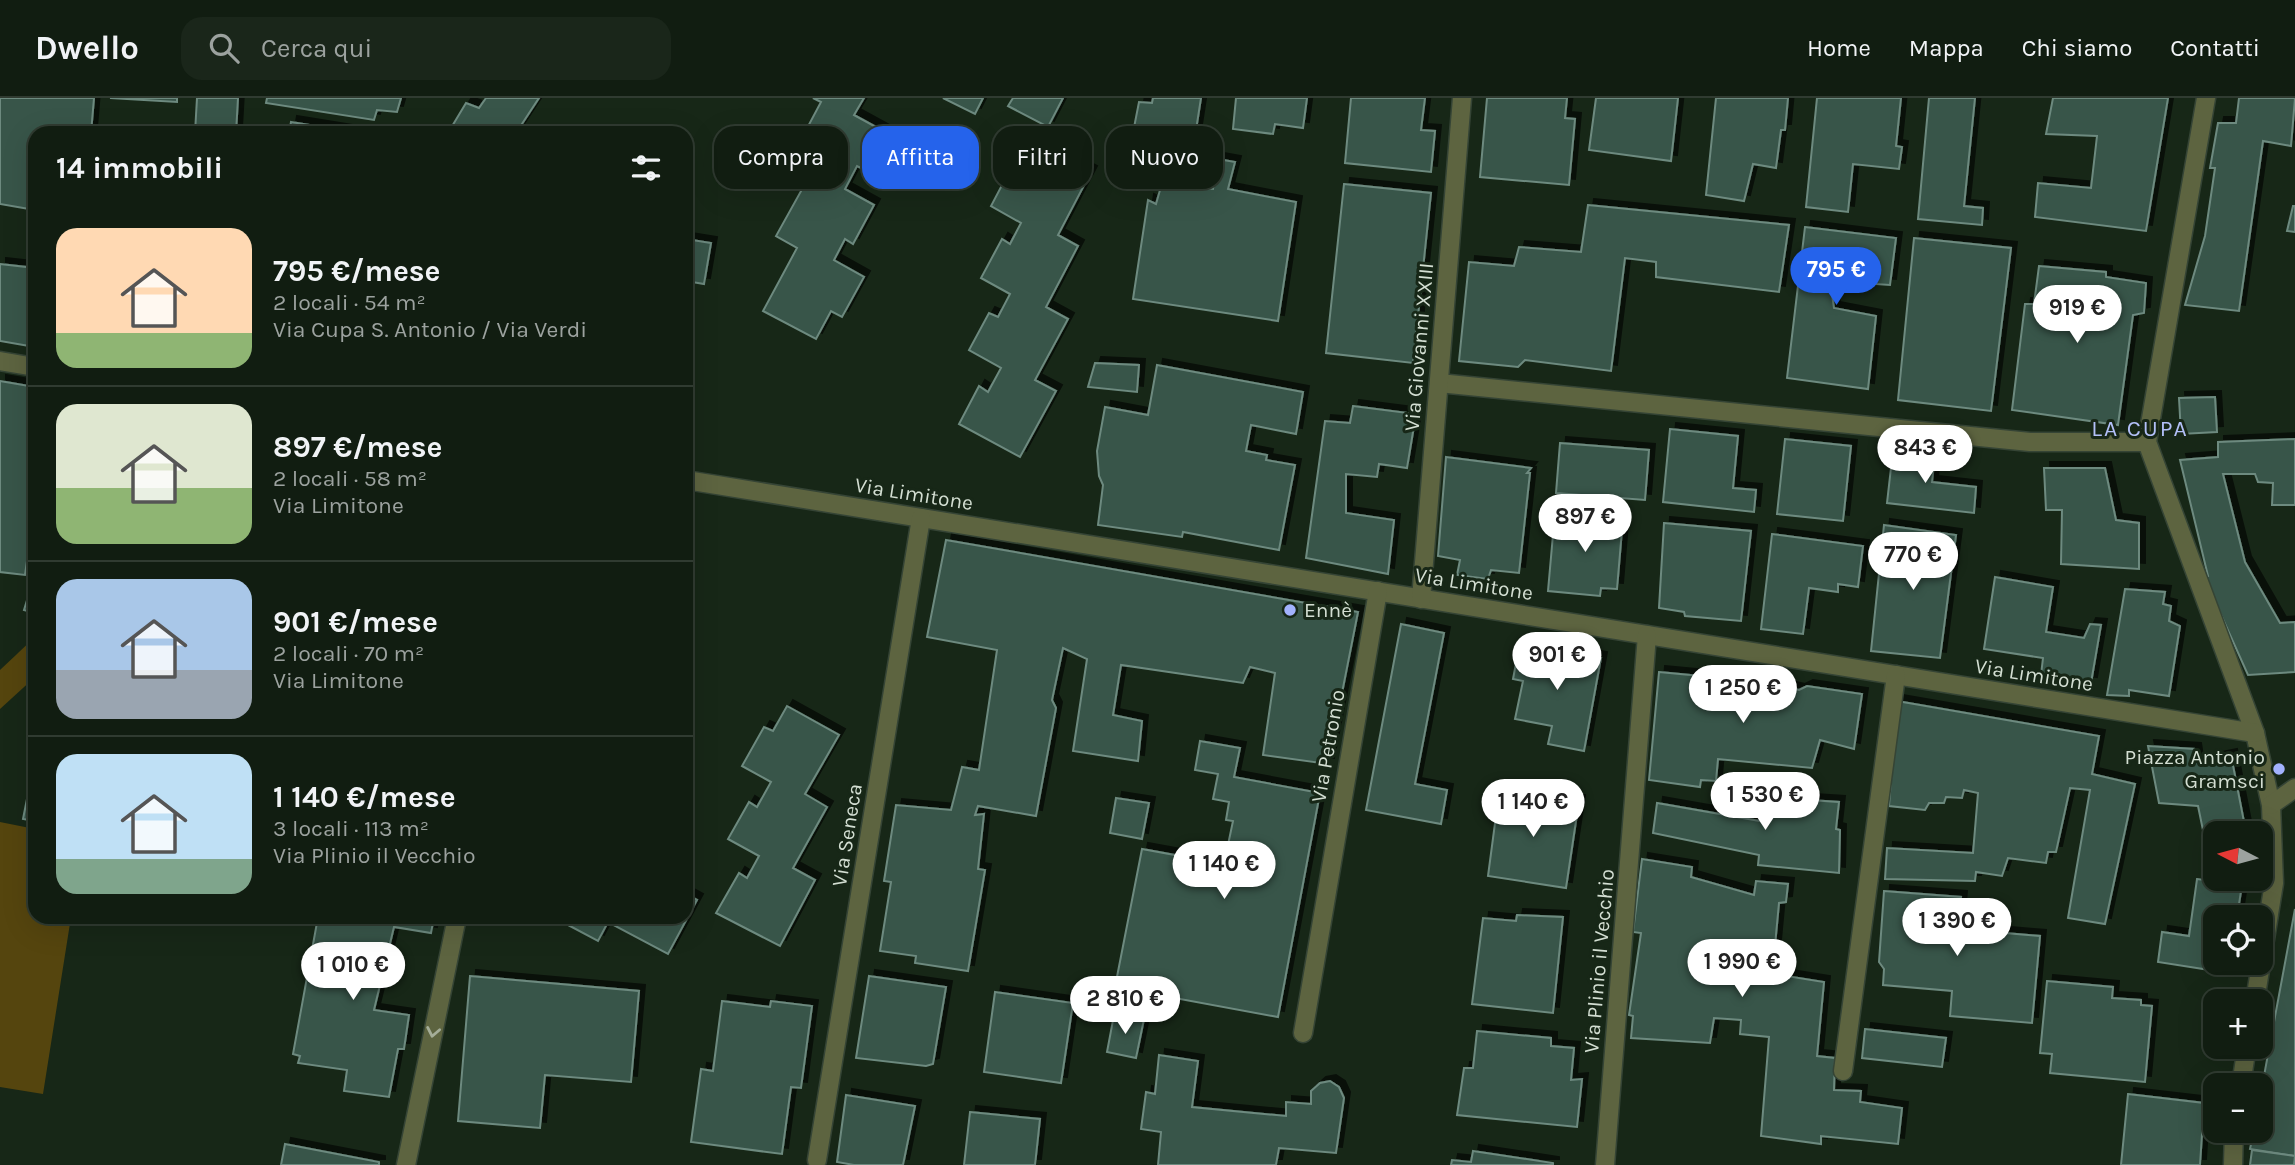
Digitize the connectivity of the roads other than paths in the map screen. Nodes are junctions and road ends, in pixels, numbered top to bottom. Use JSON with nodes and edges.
{"nodes":[{"id":1,"x":1462,"y":98,"type":"edge"},
{"id":2,"x":2206,"y":98,"type":"edge"},
{"id":3,"x":0,"y":361,"type":"edge"},
{"id":4,"x":28,"y":366,"type":"edge"},
{"id":5,"x":1439,"y":383,"type":"junction"},
{"id":6,"x":2147,"y":442,"type":"junction"},
{"id":7,"x":693,"y":481,"type":"edge"},
{"id":8,"x":921,"y":518,"type":"junction"},
{"id":9,"x":1378,"y":592,"type":"junction"},
{"id":10,"x":1421,"y":599,"type":"junction"},
{"id":11,"x":1647,"y":635,"type":"junction"},
{"id":12,"x":1896,"y":675,"type":"junction"},
{"id":13,"x":2255,"y":733,"type":"junction"},
{"id":14,"x":2295,"y":788,"type":"edge"},
{"id":15,"x":2271,"y":805,"type":"junction"},
{"id":16,"x":456,"y":924,"type":"edge"},
{"id":17,"x":2257,"y":989,"type":"edge"},
{"id":18,"x":1303,"y":1033,"type":"dead end"},
{"id":19,"x":1843,"y":1071,"type":"dead end"},
{"id":20,"x":2234,"y":1143,"type":"edge"},
{"id":21,"x":817,"y":1160,"type":"dead end"},
{"id":22,"x":407,"y":1165,"type":"edge"},
{"id":23,"x":1605,"y":1165,"type":"edge"},
{"id":24,"x":2233,"y":1165,"type":"edge"}],
"edges":[{"from":1,"to":5,"type":"street","name":"Via Giovanni XXIII"},
{"from":2,"to":6,"type":"street"},
{"from":3,"to":4,"type":"street"},
{"from":5,"to":6,"type":"street"},
{"from":5,"to":10,"type":"street","name":"Via Giovanni XXIII"},
{"from":6,"to":13,"type":"street"},
{"from":7,"to":8,"type":"street","name":"Via Limitone"},
{"from":8,"to":9,"type":"street","name":"Via Limitone"},
{"from":8,"to":21,"type":"street","name":"Via Seneca"},
{"from":9,"to":10,"type":"street","name":"Via Limitone"},
{"from":9,"to":18,"type":"street","name":"Via Petronio"},
{"from":10,"to":11,"type":"street","name":"Via Limitone"},
{"from":11,"to":12,"type":"street","name":"Via Limitone"},
{"from":11,"to":23,"type":"street","name":"Via Plinio il Vecchio"},
{"from":12,"to":13,"type":"street","name":"Via Limitone"},
{"from":12,"to":19,"type":"street"},
{"from":13,"to":15,"type":"street"},
{"from":14,"to":15,"type":"street"},
{"from":15,"to":17,"type":"street"},
{"from":16,"to":22,"type":"street","one_way":true},
{"from":20,"to":24,"type":"street"}]}
